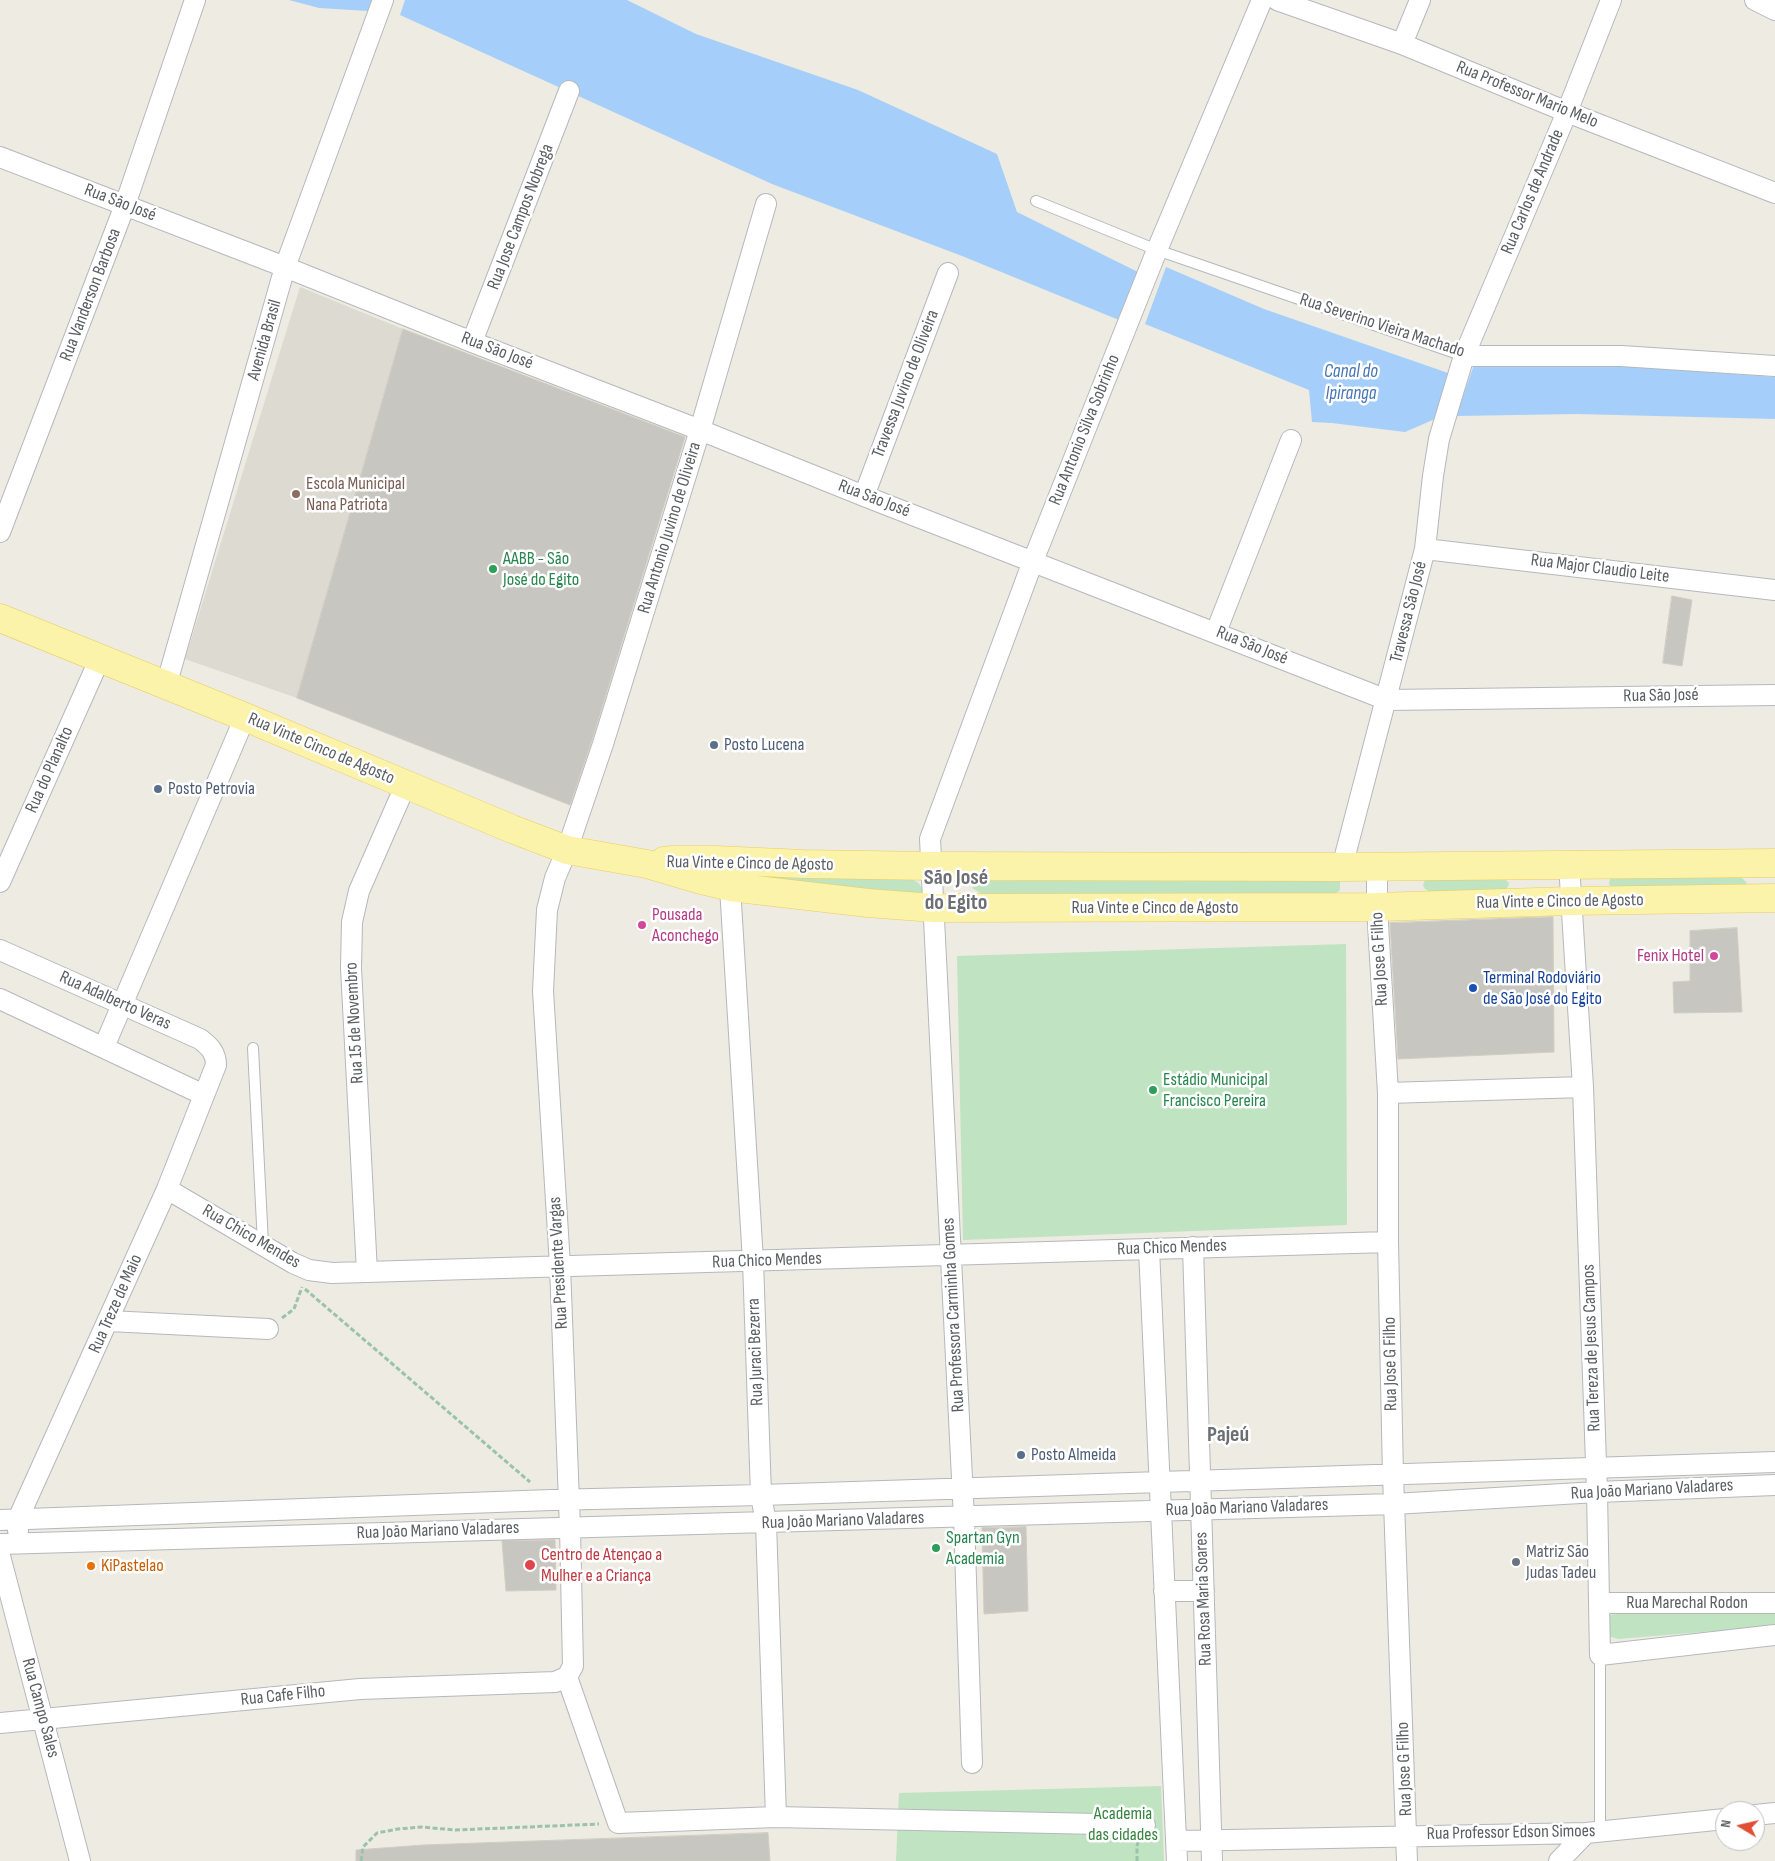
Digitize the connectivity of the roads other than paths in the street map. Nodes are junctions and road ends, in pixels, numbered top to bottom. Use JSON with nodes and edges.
{"nodes":[{"id":1,"x":195,"y":0,"type":"edge"},
{"id":2,"x":383,"y":0,"type":"edge"},
{"id":3,"x":1262,"y":0,"type":"edge"},
{"id":4,"x":1277,"y":0,"type":"edge"},
{"id":5,"x":1420,"y":0,"type":"edge"},
{"id":6,"x":1612,"y":0,"type":"edge"},
{"id":7,"x":1755,"y":0,"type":"edge"},
{"id":8,"x":1775,"y":10,"type":"edge"},
{"id":9,"x":1402,"y":44,"type":"junction"},
{"id":10,"x":569,"y":91,"type":"dead end"},
{"id":11,"x":1567,"y":112,"type":"junction"},
{"id":12,"x":0,"y":158,"type":"edge"},
{"id":13,"x":1775,"y":193,"type":"edge"},
{"id":14,"x":1036,"y":201,"type":"dead end"},
{"id":15,"x":766,"y":204,"type":"dead end"},
{"id":16,"x":125,"y":205,"type":"junction"},
{"id":17,"x":1157,"y":250,"type":"junction"},
{"id":18,"x":286,"y":267,"type":"junction"},
{"id":19,"x":948,"y":273,"type":"dead end"},
{"id":20,"x":472,"y":342,"type":"junction"},
{"id":21,"x":1464,"y":356,"type":"junction"},
{"id":22,"x":1775,"y":366,"type":"edge"},
{"id":23,"x":700,"y":430,"type":"junction"},
{"id":24,"x":1290,"y":440,"type":"dead end"},
{"id":25,"x":864,"y":496,"type":"junction"},
{"id":26,"x":0,"y":532,"type":"edge"},
{"id":27,"x":1425,"y":549,"type":"junction"},
{"id":28,"x":1033,"y":560,"type":"junction"},
{"id":29,"x":1775,"y":590,"type":"edge"},
{"id":30,"x":0,"y":618,"type":"edge"},
{"id":31,"x":1216,"y":632,"type":"junction"},
{"id":32,"x":100,"y":658,"type":"junction"},
{"id":33,"x":166,"y":686,"type":"junction"},
{"id":34,"x":1775,"y":695,"type":"edge"},
{"id":35,"x":1387,"y":700,"type":"junction"},
{"id":36,"x":245,"y":717,"type":"junction"},
{"id":37,"x":406,"y":784,"type":"junction"},
{"id":38,"x":567,"y":850,"type":"junction"},
{"id":39,"x":1775,"y":863,"type":"edge"},
{"id":40,"x":647,"y":864,"type":"junction"},
{"id":41,"x":1569,"y":864,"type":"junction"},
{"id":42,"x":931,"y":866,"type":"junction"},
{"id":43,"x":1342,"y":867,"type":"junction"},
{"id":44,"x":1377,"y":867,"type":"junction"},
{"id":45,"x":0,"y":882,"type":"edge"},
{"id":46,"x":730,"y":887,"type":"junction"},
{"id":47,"x":1775,"y":898,"type":"edge"},
{"id":48,"x":1570,"y":901,"type":"junction"},
{"id":49,"x":1377,"y":907,"type":"junction"},
{"id":50,"x":934,"y":908,"type":"junction"},
{"id":51,"x":0,"y":950,"type":"edge"},
{"id":52,"x":0,"y":999,"type":"edge"},
{"id":53,"x":123,"y":1005,"type":"junction"},
{"id":54,"x":104,"y":1048,"type":"junction"},
{"id":55,"x":254,"y":1048,"type":"dead end"},
{"id":56,"x":216,"y":1065,"type":"joint"},
{"id":57,"x":1583,"y":1087,"type":"junction"},
{"id":58,"x":1388,"y":1093,"type":"junction"},
{"id":59,"x":204,"y":1095,"type":"junction"},
{"id":60,"x":167,"y":1189,"type":"junction"},
{"id":61,"x":1388,"y":1242,"type":"junction"},
{"id":62,"x":263,"y":1244,"type":"junction"},
{"id":63,"x":1193,"y":1247,"type":"junction"},
{"id":64,"x":1150,"y":1249,"type":"junction"},
{"id":65,"x":951,"y":1254,"type":"junction"},
{"id":66,"x":753,"y":1261,"type":"junction"},
{"id":67,"x":560,"y":1266,"type":"junction"},
{"id":68,"x":367,"y":1272,"type":"junction"},
{"id":69,"x":109,"y":1321,"type":"junction"},
{"id":70,"x":268,"y":1329,"type":"road end"},
{"id":71,"x":1775,"y":1462,"type":"edge"},
{"id":72,"x":1596,"y":1469,"type":"junction"},
{"id":73,"x":1393,"y":1475,"type":"junction"},
{"id":74,"x":1200,"y":1480,"type":"junction"},
{"id":75,"x":1160,"y":1482,"type":"junction"},
{"id":76,"x":1775,"y":1485,"type":"edge"},
{"id":77,"x":962,"y":1488,"type":"junction"},
{"id":78,"x":1597,"y":1492,"type":"junction"},
{"id":79,"x":760,"y":1495,"type":"junction"},
{"id":80,"x":560,"y":1500,"type":"junction"},
{"id":81,"x":1394,"y":1504,"type":"junction"},
{"id":82,"x":1201,"y":1508,"type":"junction"},
{"id":83,"x":1161,"y":1510,"type":"junction"},
{"id":84,"x":964,"y":1518,"type":"junction"},
{"id":85,"x":9,"y":1520,"type":"edge"},
{"id":86,"x":766,"y":1523,"type":"junction"},
{"id":87,"x":570,"y":1528,"type":"junction"},
{"id":88,"x":9,"y":1543,"type":"edge"},
{"id":89,"x":0,"y":1556,"type":"edge"},
{"id":90,"x":1164,"y":1591,"type":"junction"},
{"id":91,"x":1204,"y":1591,"type":"junction"},
{"id":92,"x":1599,"y":1603,"type":"junction"},
{"id":93,"x":1775,"y":1603,"type":"edge"},
{"id":94,"x":1775,"y":1635,"type":"edge"},
{"id":95,"x":1600,"y":1655,"type":"junction"},
{"id":96,"x":566,"y":1677,"type":"junction"},
{"id":97,"x":43,"y":1719,"type":"junction"},
{"id":98,"x":0,"y":1723,"type":"edge"},
{"id":99,"x":972,"y":1763,"type":"dead end"},
{"id":100,"x":776,"y":1817,"type":"junction"},
{"id":101,"x":1715,"y":1819,"type":"edge"},
{"id":102,"x":1145,"y":1825,"type":"dead end"},
{"id":103,"x":1593,"y":1832,"type":"junction"},
{"id":104,"x":1407,"y":1836,"type":"junction"},
{"id":105,"x":1211,"y":1840,"type":"junction"},
{"id":106,"x":1176,"y":1841,"type":"junction"},
{"id":107,"x":80,"y":1861,"type":"edge"},
{"id":108,"x":1177,"y":1861,"type":"edge"},
{"id":109,"x":1212,"y":1861,"type":"edge"},
{"id":110,"x":1407,"y":1861,"type":"edge"},
{"id":111,"x":1559,"y":1861,"type":"edge"}],
"edges":[{"from":1,"to":16,"type":"street","name":"Rua Vanderson Barbosa"},
{"from":2,"to":18,"type":"street","name":"Avenida Brasil"},
{"from":3,"to":17,"type":"street","name":"Rua Antonio Silva Sobrinho"},
{"from":4,"to":9,"type":"street","name":"Rua Professor Mario Melo"},
{"from":5,"to":9,"type":"street"},
{"from":6,"to":11,"type":"street","name":"Rua Carlos de Andrade"},
{"from":7,"to":8,"type":"street"},
{"from":9,"to":11,"type":"street","name":"Rua Professor Mario Melo"},
{"from":10,"to":20,"type":"street","name":"Rua Jose Campos Nobrega"},
{"from":11,"to":13,"type":"street","name":"Rua Professor Mario Melo"},
{"from":11,"to":21,"type":"street","name":"Rua Carlos de Andrade"},
{"from":12,"to":16,"type":"street","name":"Rua São José"},
{"from":14,"to":17,"type":"lane","name":"Rua Severino Vieira Machado"},
{"from":15,"to":23,"type":"street","name":"Rua Antonio Juvino de Oliveira"},
{"from":16,"to":18,"type":"street","name":"Rua São José"},
{"from":16,"to":26,"type":"street","name":"Rua Vanderson Barbosa"},
{"from":17,"to":21,"type":"lane","name":"Rua Severino Vieira Machado"},
{"from":17,"to":28,"type":"street","name":"Rua Antonio Silva Sobrinho"},
{"from":18,"to":20,"type":"street","name":"Rua São José"},
{"from":18,"to":33,"type":"street","name":"Avenida Brasil"},
{"from":19,"to":25,"type":"street","name":"Travessa Juvino de Oliveira"},
{"from":20,"to":23,"type":"street","name":"Rua São José"},
{"from":21,"to":22,"type":"street","name":"Rua Severino Vieira Machado"},
{"from":21,"to":27,"type":"street","name":"Travessa São José"},
{"from":23,"to":25,"type":"street","name":"Rua São José"},
{"from":23,"to":38,"type":"street","name":"Rua Antonio Juvino de Oliveira"},
{"from":24,"to":31,"type":"street"},
{"from":25,"to":28,"type":"street","name":"Rua São José"},
{"from":27,"to":29,"type":"street","name":"Rua Major Claudio Leite"},
{"from":27,"to":35,"type":"street","name":"Travessa São José"},
{"from":28,"to":31,"type":"street","name":"Rua São José"},
{"from":28,"to":42,"type":"street","name":"Rua Antonio Silva Sobrinho"},
{"from":30,"to":32,"type":"main road","name":"Rua Vinte Cinco de Agosto"},
{"from":31,"to":35,"type":"street","name":"Rua São José"},
{"from":32,"to":33,"type":"main road","name":"Rua Vinte Cinco de Agosto"},
{"from":32,"to":45,"type":"street","name":"Rua do Planalto"},
{"from":33,"to":36,"type":"main road","name":"Rua Vinte Cinco de Agosto"},
{"from":34,"to":35,"type":"street","name":"Rua São José"},
{"from":35,"to":43,"type":"street","name":"Travessa São José"},
{"from":36,"to":37,"type":"main road","name":"Rua Vinte Cinco de Agosto"},
{"from":36,"to":53,"type":"street"},
{"from":37,"to":38,"type":"main road","name":"Rua Vinte Cinco de Agosto"},
{"from":37,"to":68,"type":"street","name":"Rua 15 de Novembro"},
{"from":38,"to":40,"type":"main road","name":"Rua Vinte Cinco de Agosto"},
{"from":38,"to":67,"type":"street","name":"Rua Presidente Vargas"},
{"from":39,"to":41,"type":"main road","name":"Rua Vinte e Cinco de Agosto"},
{"from":40,"to":42,"type":"main road","name":"Rua Vinte e Cinco de Agosto"},
{"from":40,"to":46,"type":"main road","name":"Rua Vinte e Cinco de Agosto"},
{"from":41,"to":44,"type":"main road","name":"Rua Vinte e Cinco de Agosto"},
{"from":41,"to":48,"type":"street","name":"Rua Tereza de Jesus Campos"},
{"from":42,"to":43,"type":"main road","name":"Rua Vinte e Cinco de Agosto"},
{"from":42,"to":50,"type":"street","name":"Rua Professora Carminha Gomes"},
{"from":43,"to":44,"type":"main road","name":"Rua Vinte e Cinco de Agosto"},
{"from":44,"to":49,"type":"street","name":"Rua Jose G Filho"},
{"from":46,"to":50,"type":"main road","name":"Rua Vinte e Cinco de Agosto"},
{"from":46,"to":66,"type":"street","name":"Rua Juraci Bezerra"},
{"from":47,"to":48,"type":"main road","name":"Rua Vinte e Cinco de Agosto"},
{"from":48,"to":49,"type":"main road","name":"Rua Vinte e Cinco de Agosto"},
{"from":48,"to":57,"type":"street","name":"Rua Tereza de Jesus Campos"},
{"from":49,"to":50,"type":"main road","name":"Rua Vinte e Cinco de Agosto"},
{"from":49,"to":58,"type":"street","name":"Rua Jose G Filho"},
{"from":50,"to":65,"type":"street","name":"Rua Professora Carminha Gomes"},
{"from":51,"to":53,"type":"street","name":"Rua Adalberto Veras"},
{"from":52,"to":54,"type":"street"},
{"from":53,"to":54,"type":"street"},
{"from":53,"to":56,"type":"street","name":"Rua Adalberto Veras"},
{"from":54,"to":59,"type":"street"},
{"from":55,"to":62,"type":"lane"},
{"from":56,"to":59,"type":"street","name":"Rua Treze de Maio"},
{"from":57,"to":58,"type":"street"},
{"from":57,"to":72,"type":"street","name":"Rua Tereza de Jesus Campos"},
{"from":58,"to":61,"type":"street","name":"Rua Jose G Filho"},
{"from":59,"to":60,"type":"street","name":"Rua Treze de Maio"},
{"from":60,"to":62,"type":"street","name":"Rua Chico Mendes"},
{"from":60,"to":69,"type":"street","name":"Rua Treze de Maio"},
{"from":61,"to":63,"type":"street","name":"Rua Chico Mendes"},
{"from":61,"to":73,"type":"street","name":"Rua Jose G Filho"},
{"from":62,"to":68,"type":"street","name":"Rua Chico Mendes"},
{"from":63,"to":64,"type":"street","name":"Rua Chico Mendes"},
{"from":63,"to":74,"type":"street","name":"Rua Rosa Maria Soares"},
{"from":64,"to":65,"type":"street","name":"Rua Chico Mendes"},
{"from":64,"to":75,"type":"street"},
{"from":65,"to":66,"type":"street","name":"Rua Chico Mendes"},
{"from":65,"to":77,"type":"street","name":"Rua Professora Carminha Gomes"},
{"from":66,"to":67,"type":"street","name":"Rua Chico Mendes"},
{"from":66,"to":79,"type":"street","name":"Rua Juraci Bezerra"},
{"from":67,"to":68,"type":"street","name":"Rua Chico Mendes"},
{"from":67,"to":80,"type":"street","name":"Rua Presidente Vargas"},
{"from":69,"to":70,"type":"street"},
{"from":69,"to":85,"type":"street","name":"Rua Treze de Maio"},
{"from":71,"to":72,"type":"street","name":"Rua João Mariano Valadares"},
{"from":72,"to":73,"type":"street","name":"Rua João Mariano Valadares"},
{"from":72,"to":78,"type":"street","name":"Rua Tereza de Jesus Campos"},
{"from":73,"to":74,"type":"street","name":"Rua João Mariano Valadares"},
{"from":73,"to":81,"type":"street","name":"Rua Jose G Filho"},
{"from":74,"to":75,"type":"street","name":"Rua João Mariano Valadares"},
{"from":74,"to":82,"type":"street","name":"Rua Rosa Maria Soares"},
{"from":75,"to":77,"type":"street","name":"Rua João Mariano Valadares"},
{"from":75,"to":83,"type":"street"},
{"from":76,"to":78,"type":"street","name":"Rua João Mariano Valadares"},
{"from":77,"to":79,"type":"street","name":"Rua João Mariano Valadares"},
{"from":77,"to":84,"type":"street","name":"Rua Professora Carminha Gomes"},
{"from":78,"to":81,"type":"street","name":"Rua João Mariano Valadares"},
{"from":78,"to":92,"type":"street","name":"Rua Tereza de Jesus Campos"},
{"from":79,"to":80,"type":"street","name":"Rua João Mariano Valadares"},
{"from":79,"to":86,"type":"street","name":"Rua Juraci Bezerra"},
{"from":80,"to":85,"type":"street","name":"Rua João Mariano Valadares"},
{"from":80,"to":87,"type":"street","name":"Rua Presidente Vargas"},
{"from":81,"to":82,"type":"street","name":"Rua João Mariano Valadares"},
{"from":81,"to":104,"type":"street","name":"Rua Jose G Filho"},
{"from":82,"to":83,"type":"street","name":"Rua João Mariano Valadares"},
{"from":82,"to":91,"type":"street","name":"Rua Rosa Maria Soares"},
{"from":83,"to":84,"type":"street","name":"Rua João Mariano Valadares"},
{"from":83,"to":90,"type":"street"},
{"from":84,"to":86,"type":"street","name":"Rua João Mariano Valadares"},
{"from":84,"to":99,"type":"street","name":"Rua Professora Carminha Gomes"},
{"from":85,"to":88,"type":"street","name":"Rua Treze de Maio"},
{"from":86,"to":87,"type":"street","name":"Rua João Mariano Valadares"},
{"from":86,"to":100,"type":"street","name":"Rua Juraci Bezerra"},
{"from":87,"to":88,"type":"street","name":"Rua João Mariano Valadares"},
{"from":87,"to":96,"type":"street","name":"Rua Presidente Vargas"},
{"from":89,"to":97,"type":"street","name":"Rua Campo Sales"},
{"from":90,"to":91,"type":"street"},
{"from":90,"to":106,"type":"street"},
{"from":91,"to":105,"type":"street","name":"Rua Rosa Maria Soares"},
{"from":92,"to":93,"type":"street","name":"Rua Marechal Rodon"},
{"from":92,"to":95,"type":"street","name":"Rua Tereza de Jesus Campos"},
{"from":94,"to":95,"type":"street"},
{"from":95,"to":103,"type":"lane","name":"Rua Tereza de Jesus Campos"},
{"from":96,"to":97,"type":"street","name":"Rua Cafe Filho"},
{"from":96,"to":100,"type":"street"},
{"from":97,"to":98,"type":"street","name":"Rua Cafe Filho"},
{"from":97,"to":107,"type":"street","name":"Rua Campo Sales"},
{"from":100,"to":102,"type":"street"},
{"from":101,"to":103,"type":"street","name":"Rua Professor Edson Simoes"},
{"from":103,"to":104,"type":"street","name":"Rua Professor Edson Simoes"},
{"from":103,"to":111,"type":"street"},
{"from":104,"to":105,"type":"street","name":"Rua Professor Edson Simoes"},
{"from":104,"to":110,"type":"street","name":"Rua Jose G Filho"},
{"from":105,"to":106,"type":"street","name":"Rua Professor Edson Simoes"},
{"from":105,"to":109,"type":"street","name":"Rua Rosa Maria Soares"},
{"from":106,"to":108,"type":"street"}]}
